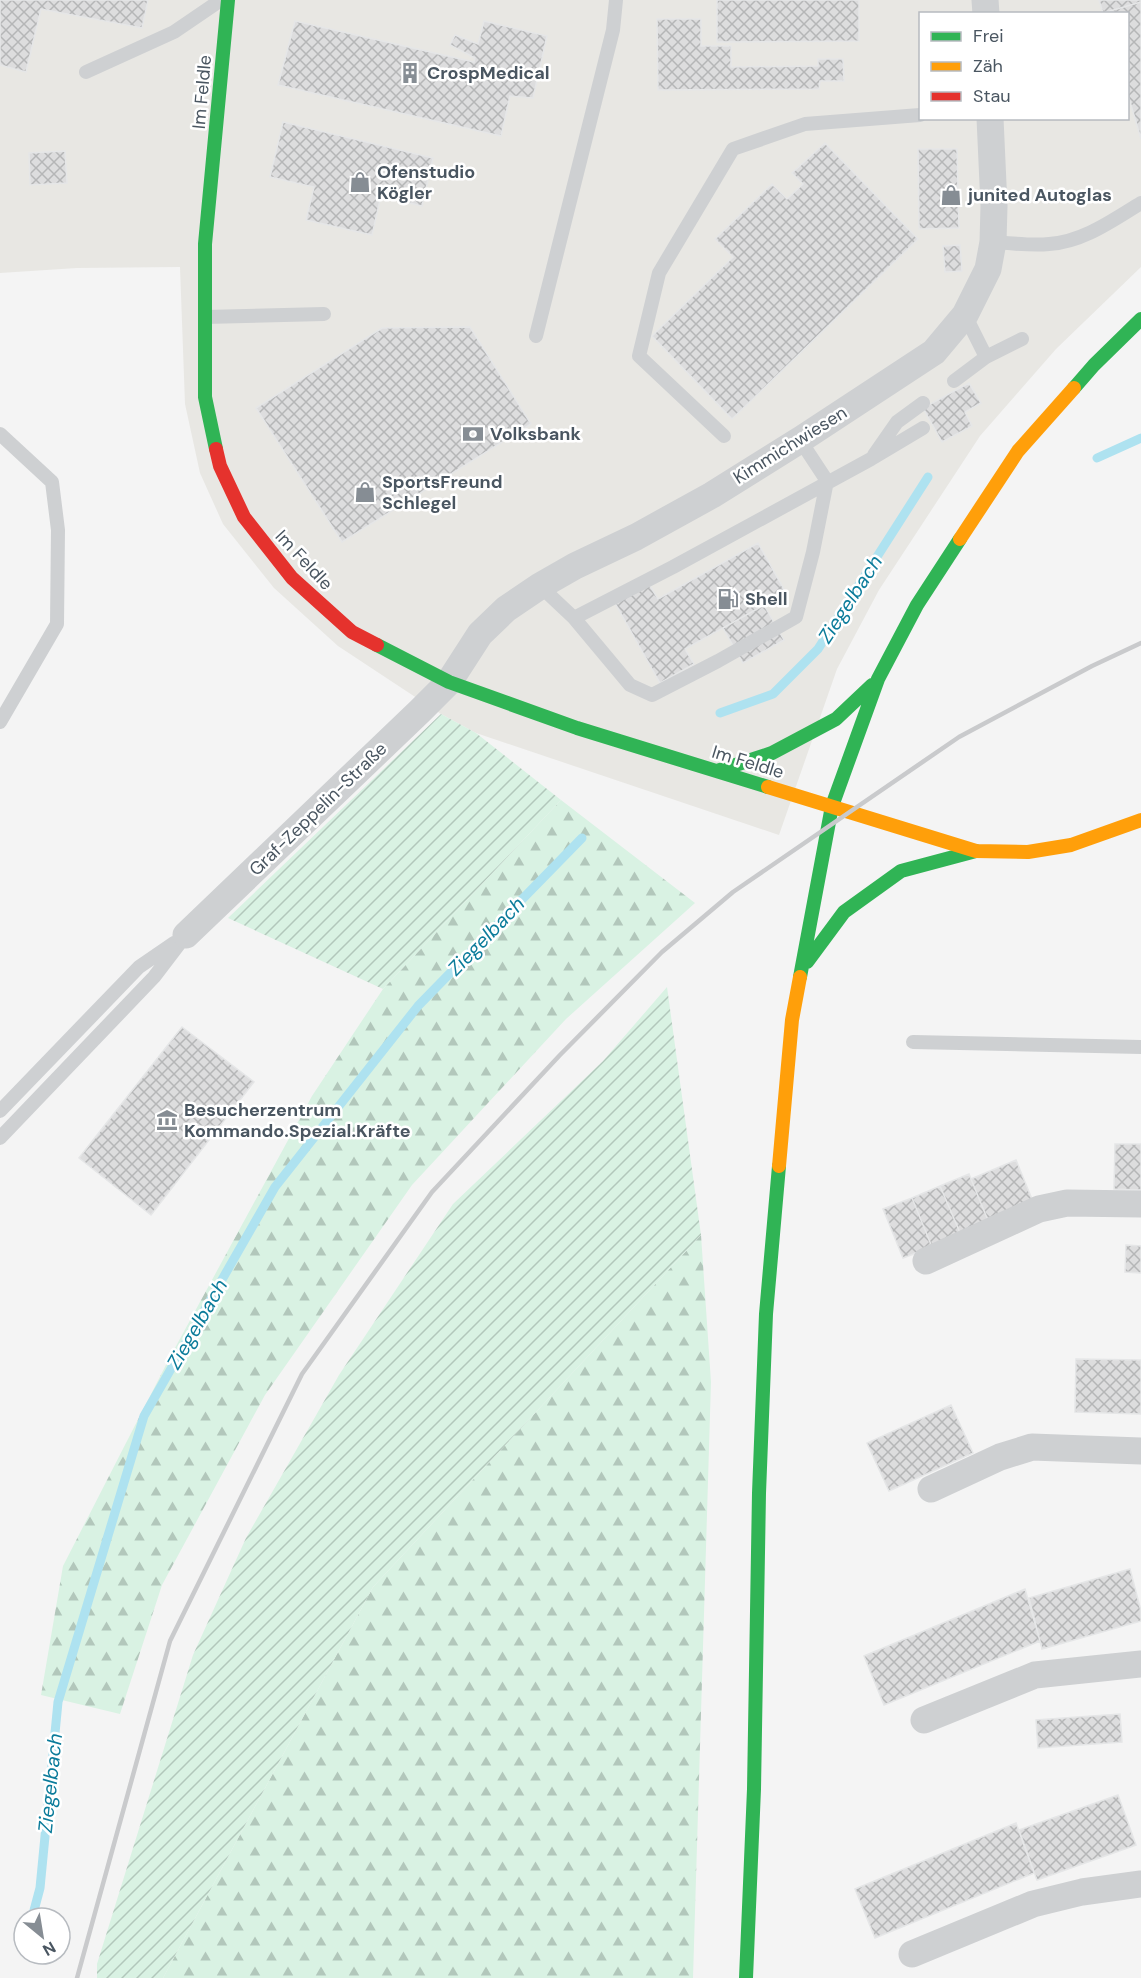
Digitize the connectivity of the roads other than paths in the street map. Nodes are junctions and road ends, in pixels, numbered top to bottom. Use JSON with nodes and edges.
{"nodes":[{"id":1,"x":220,"y":0,"type":"edge"},
{"id":2,"x":228,"y":0,"type":"edge"},
{"id":3,"x":616,"y":0,"type":"edge"},
{"id":4,"x":86,"y":72,"type":"dead end"},
{"id":5,"x":919,"y":115,"type":"edge"},
{"id":6,"x":990,"y":120,"type":"edge"},
{"id":7,"x":1141,"y":203,"type":"edge"},
{"id":8,"x":993,"y":242,"type":"junction"},
{"id":9,"x":324,"y":314,"type":"dead end"},
{"id":10,"x":965,"y":315,"type":"junction"},
{"id":11,"x":206,"y":317,"type":"junction"},
{"id":12,"x":1141,"y":319,"type":"edge"},
{"id":13,"x":536,"y":336,"type":"dead end"},
{"id":14,"x":1022,"y":339,"type":"dead end"},
{"id":15,"x":986,"y":357,"type":"junction"},
{"id":16,"x":954,"y":381,"type":"dead end"},
{"id":17,"x":923,"y":403,"type":"dead end"},
{"id":18,"x":923,"y":428,"type":"dead end"},
{"id":19,"x":0,"y":434,"type":"edge"},
{"id":20,"x":724,"y":436,"type":"dead end"},
{"id":21,"x":800,"y":440,"type":"junction"},
{"id":22,"x":871,"y":459,"type":"junction"},
{"id":23,"x":828,"y":482,"type":"junction"},
{"id":24,"x":540,"y":586,"type":"junction"},
{"id":25,"x":574,"y":618,"type":"junction"},
{"id":26,"x":878,"y":679,"type":"junction"},
{"id":27,"x":449,"y":682,"type":"junction"},
{"id":28,"x":0,"y":722,"type":"edge"},
{"id":29,"x":717,"y":771,"type":"junction"},
{"id":30,"x":832,"y":806,"type":"junction"},
{"id":31,"x":1141,"y":820,"type":"edge"},
{"id":32,"x":976,"y":851,"type":"junction"},
{"id":33,"x":186,"y":934,"type":"junction"},
{"id":34,"x":802,"y":968,"type":"junction"},
{"id":35,"x":913,"y":1042,"type":"dead end"},
{"id":36,"x":1141,"y":1047,"type":"edge"},
{"id":37,"x":0,"y":1111,"type":"edge"},
{"id":38,"x":0,"y":1138,"type":"edge"},
{"id":39,"x":1141,"y":1204,"type":"edge"},
{"id":40,"x":926,"y":1261,"type":"dead end"},
{"id":41,"x":1141,"y":1450,"type":"edge"},
{"id":42,"x":931,"y":1489,"type":"dead end"},
{"id":43,"x":1141,"y":1664,"type":"edge"},
{"id":44,"x":924,"y":1720,"type":"dead end"},
{"id":45,"x":1141,"y":1884,"type":"edge"},
{"id":46,"x":912,"y":1954,"type":"dead end"},
{"id":47,"x":746,"y":1978,"type":"edge"}],
"edges":[{"from":1,"to":4,"type":"lane"},
{"from":2,"to":11,"type":"main road","name":"Im Feldle"},
{"from":3,"to":13,"type":"lane"},
{"from":5,"to":20,"type":"lane"},
{"from":6,"to":8,"type":"street","name":"Kimmichwiesen"},
{"from":7,"to":8,"type":"lane"},
{"from":8,"to":10,"type":"street","name":"Kimmichwiesen"},
{"from":9,"to":11,"type":"lane"},
{"from":10,"to":15,"type":"lane"},
{"from":10,"to":21,"type":"street","name":"Kimmichwiesen"},
{"from":11,"to":27,"type":"main road","name":"Im Feldle"},
{"from":12,"to":26,"type":"main road"},
{"from":14,"to":15,"type":"lane"},
{"from":15,"to":16,"type":"lane"},
{"from":17,"to":22,"type":"lane"},
{"from":18,"to":22,"type":"lane"},
{"from":19,"to":28,"type":"lane"},
{"from":21,"to":23,"type":"lane"},
{"from":21,"to":24,"type":"street","name":"Kimmichwiesen"},
{"from":22,"to":23,"type":"lane"},
{"from":23,"to":25,"type":"lane"},
{"from":23,"to":25,"type":"lane"},
{"from":24,"to":25,"type":"lane"},
{"from":24,"to":27,"type":"street","name":"Kimmichwiesen"},
{"from":26,"to":29,"type":"main road"},
{"from":26,"to":30,"type":"main road"},
{"from":27,"to":29,"type":"main road","name":"Im Feldle"},
{"from":27,"to":33,"type":"street","name":"Graf-Zeppelin-Straße"},
{"from":29,"to":30,"type":"main road","name":"Im Feldle"},
{"from":30,"to":32,"type":"main road","name":"Im Feldle"},
{"from":30,"to":34,"type":"main road"},
{"from":31,"to":32,"type":"main road"},
{"from":32,"to":34,"type":"main road"},
{"from":33,"to":37,"type":"lane","name":"Graf-Zeppelin-Straße"},
{"from":33,"to":38,"type":"lane","name":"Graf-Zeppelin-Straße"},
{"from":34,"to":47,"type":"main road"},
{"from":35,"to":36,"type":"lane"},
{"from":39,"to":40,"type":"street"},
{"from":41,"to":42,"type":"street"},
{"from":43,"to":44,"type":"street"},
{"from":45,"to":46,"type":"street"}]}
